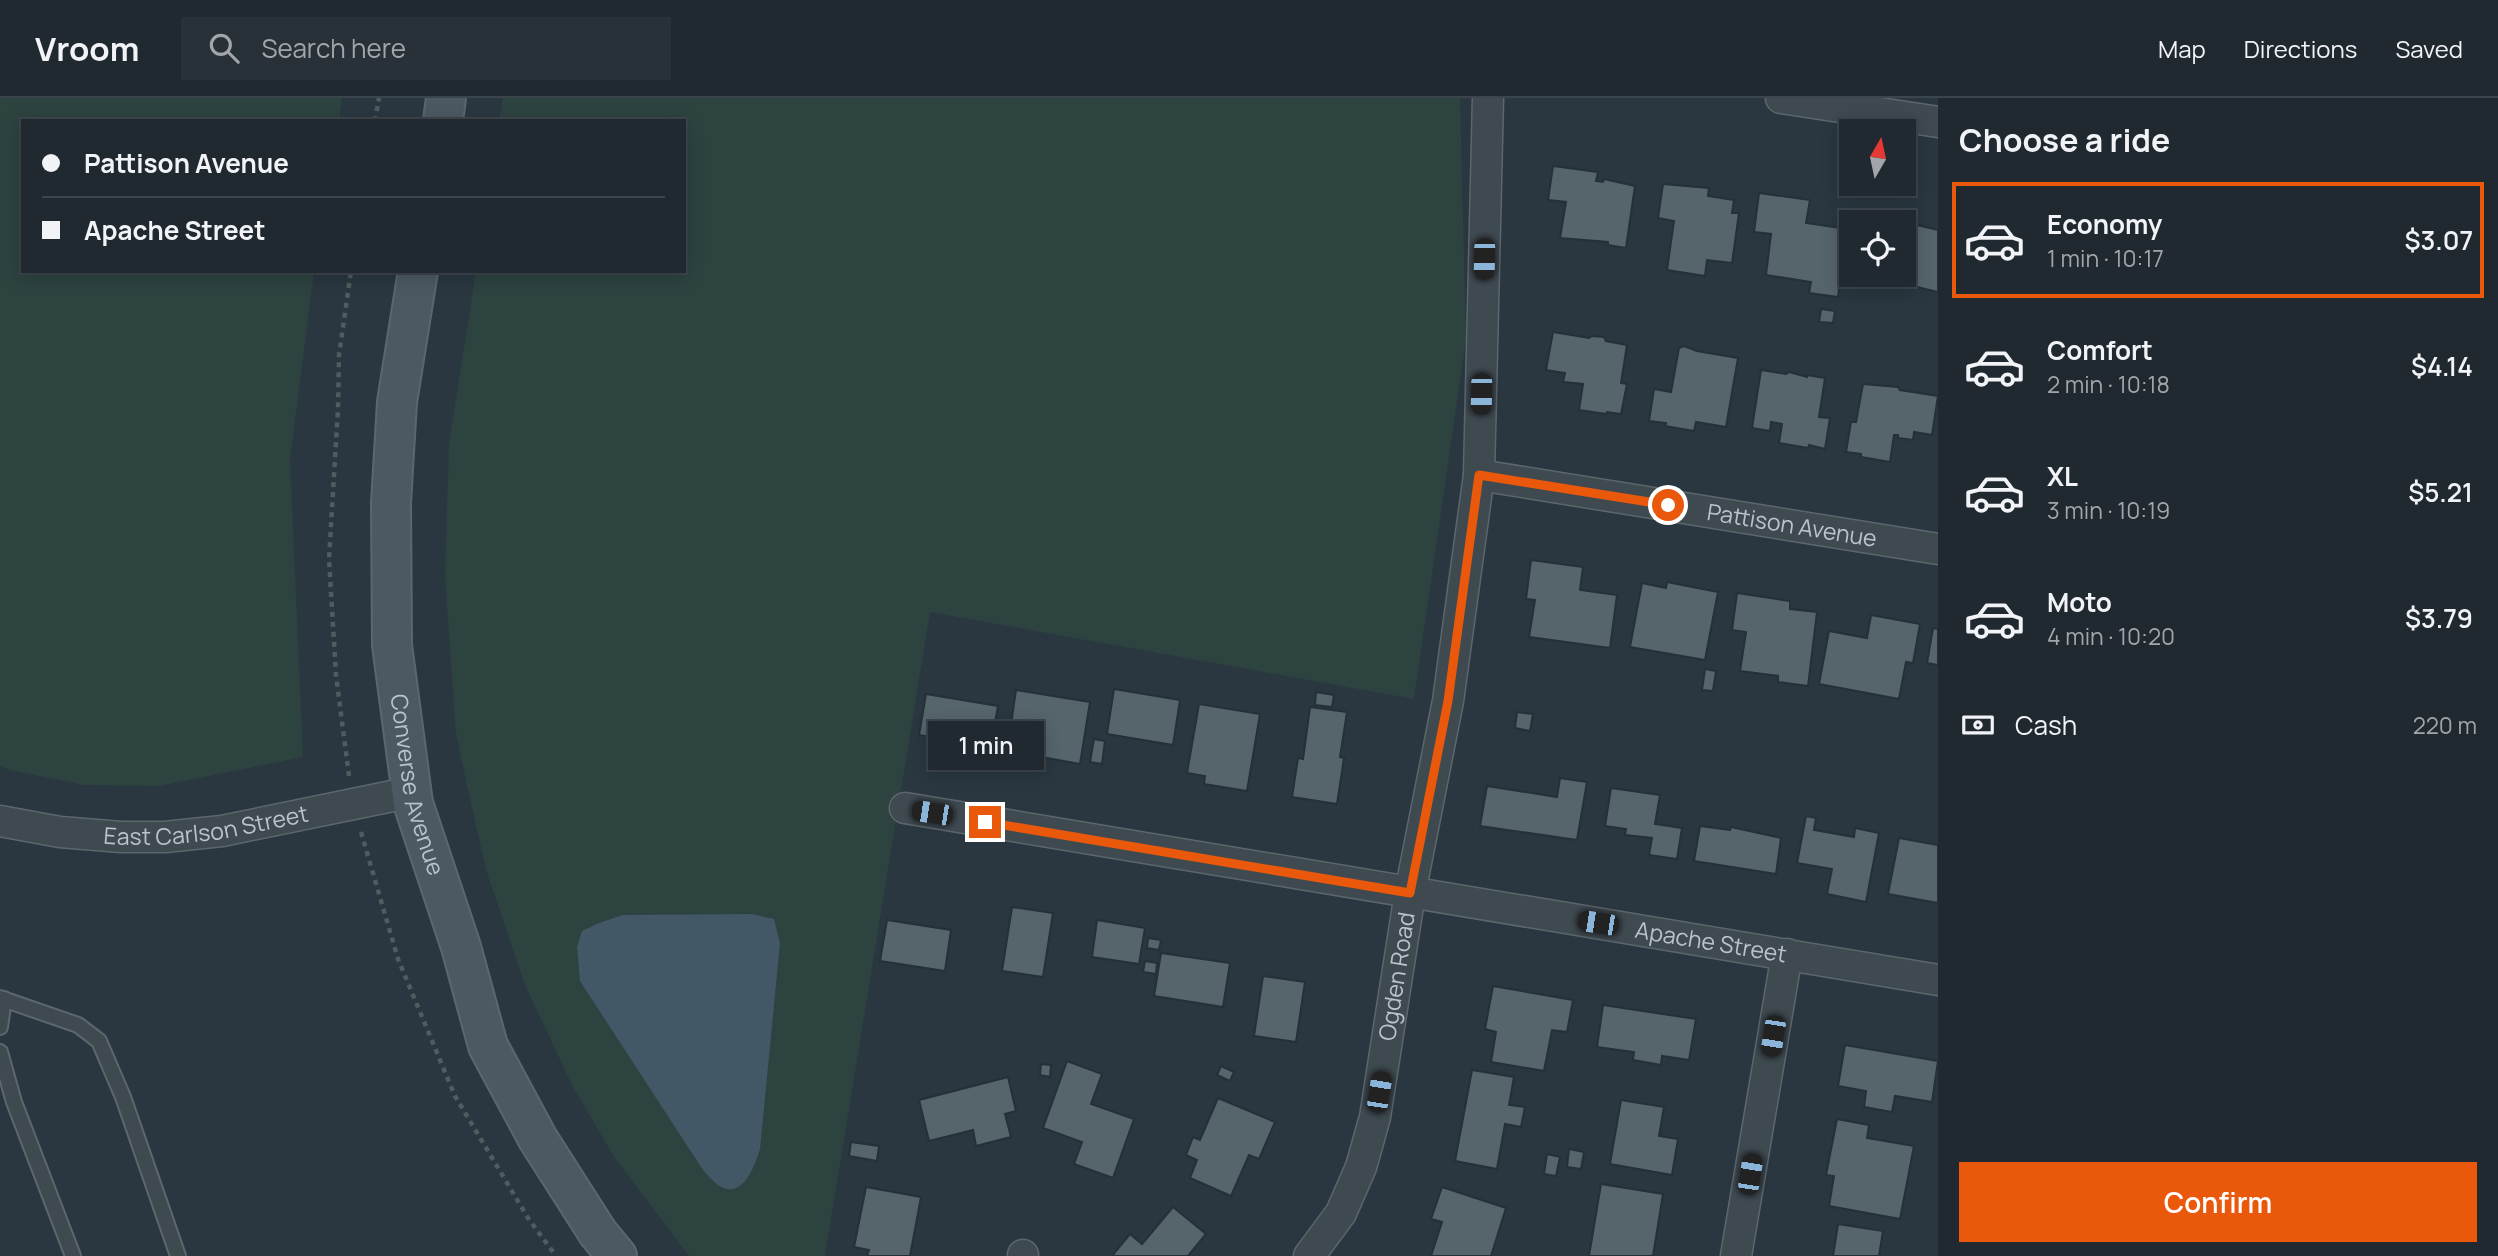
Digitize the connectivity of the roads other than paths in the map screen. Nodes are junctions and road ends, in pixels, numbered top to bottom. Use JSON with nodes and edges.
{"nodes":[{"id":1,"x":446,"y":98,"type":"edge"},
{"id":2,"x":1488,"y":98,"type":"edge"},
{"id":3,"x":1781,"y":98,"type":"edge"},
{"id":4,"x":1850,"y":103,"type":"edge"},
{"id":5,"x":443,"y":119,"type":"edge"},
{"id":6,"x":1938,"y":122,"type":"edge"},
{"id":7,"x":418,"y":273,"type":"edge"},
{"id":8,"x":1479,"y":475,"type":"junction"},
{"id":9,"x":1938,"y":549,"type":"edge"},
{"id":10,"x":412,"y":792,"type":"junction"},
{"id":11,"x":905,"y":808,"type":"dead end"},
{"id":12,"x":0,"y":821,"type":"edge"},
{"id":13,"x":1410,"y":893,"type":"junction"},
{"id":14,"x":1787,"y":954,"type":"junction"},
{"id":15,"x":1938,"y":980,"type":"edge"},
{"id":16,"x":2,"y":999,"type":"edge"},
{"id":17,"x":0,"y":1027,"type":"edge"},
{"id":18,"x":0,"y":1052,"type":"edge"},
{"id":19,"x":73,"y":1256,"type":"edge"},
{"id":20,"x":178,"y":1256,"type":"edge"},
{"id":21,"x":617,"y":1256,"type":"edge"},
{"id":22,"x":1309,"y":1256,"type":"edge"},
{"id":23,"x":1737,"y":1256,"type":"edge"}],
"edges":[{"from":1,"to":5,"type":"main road"},
{"from":2,"to":8,"type":"street","name":"Ogden Road"},
{"from":3,"to":4,"type":"street"},
{"from":4,"to":6,"type":"street"},
{"from":7,"to":10,"type":"main road","name":"Converse Avenue"},
{"from":8,"to":9,"type":"street","name":"Pattison Avenue"},
{"from":8,"to":13,"type":"street","name":"Ogden Road"},
{"from":10,"to":12,"type":"street","name":"East Carlson Street"},
{"from":10,"to":21,"type":"main road","name":"Converse Avenue"},
{"from":11,"to":13,"type":"street","name":"Apache Street"},
{"from":13,"to":14,"type":"street","name":"Apache Street"},
{"from":13,"to":22,"type":"street","name":"Ogden Road"},
{"from":14,"to":15,"type":"street","name":"Apache Street"},
{"from":14,"to":23,"type":"street"},
{"from":16,"to":17,"type":"lane"},
{"from":16,"to":20,"type":"lane"},
{"from":18,"to":19,"type":"lane"}]}
